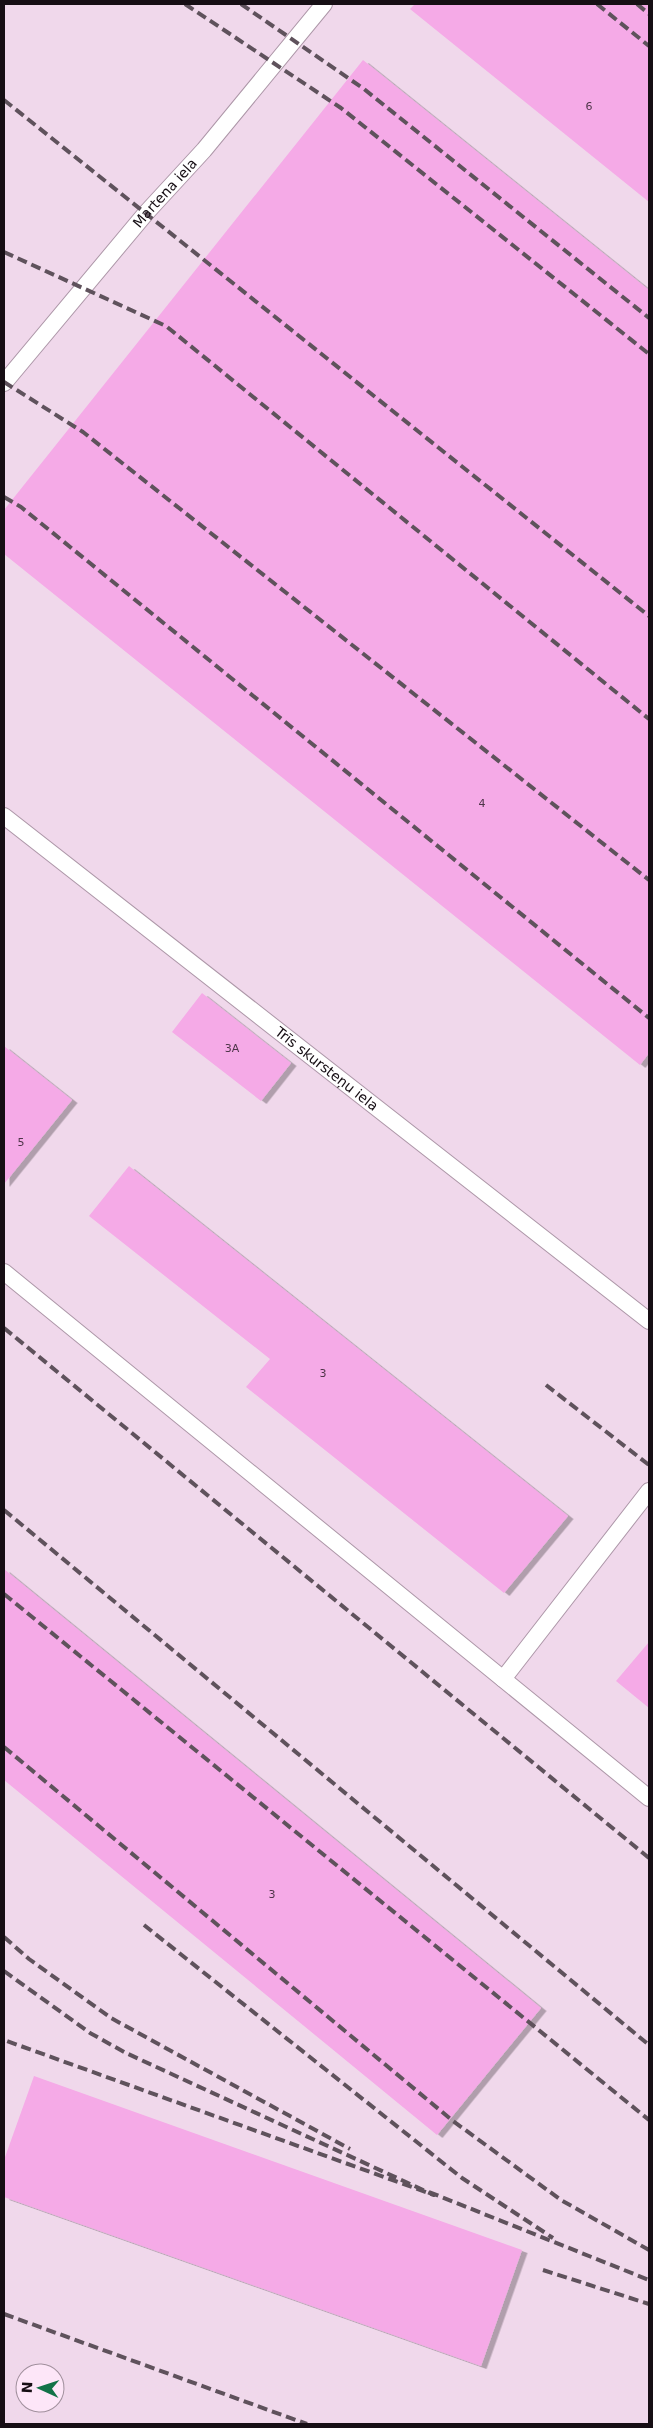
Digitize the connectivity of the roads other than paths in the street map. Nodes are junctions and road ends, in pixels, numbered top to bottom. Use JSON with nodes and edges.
{"nodes":[{"id":1,"x":324,"y":4,"type":"edge"},
{"id":2,"x":4,"y":383,"type":"edge"},
{"id":3,"x":4,"y":816,"type":"edge"},
{"id":4,"x":4,"y":1272,"type":"edge"},
{"id":5,"x":649,"y":1320,"type":"edge"},
{"id":6,"x":649,"y":1491,"type":"edge"},
{"id":7,"x":503,"y":1679,"type":"junction"},
{"id":8,"x":649,"y":1798,"type":"edge"}],
"edges":[{"from":1,"to":2,"type":"lane","name":"Martena iela"},
{"from":3,"to":5,"type":"lane","name":"Trīs skursteņu iela"},
{"from":4,"to":7,"type":"lane"},
{"from":6,"to":7,"type":"lane"},
{"from":7,"to":8,"type":"lane"}]}
